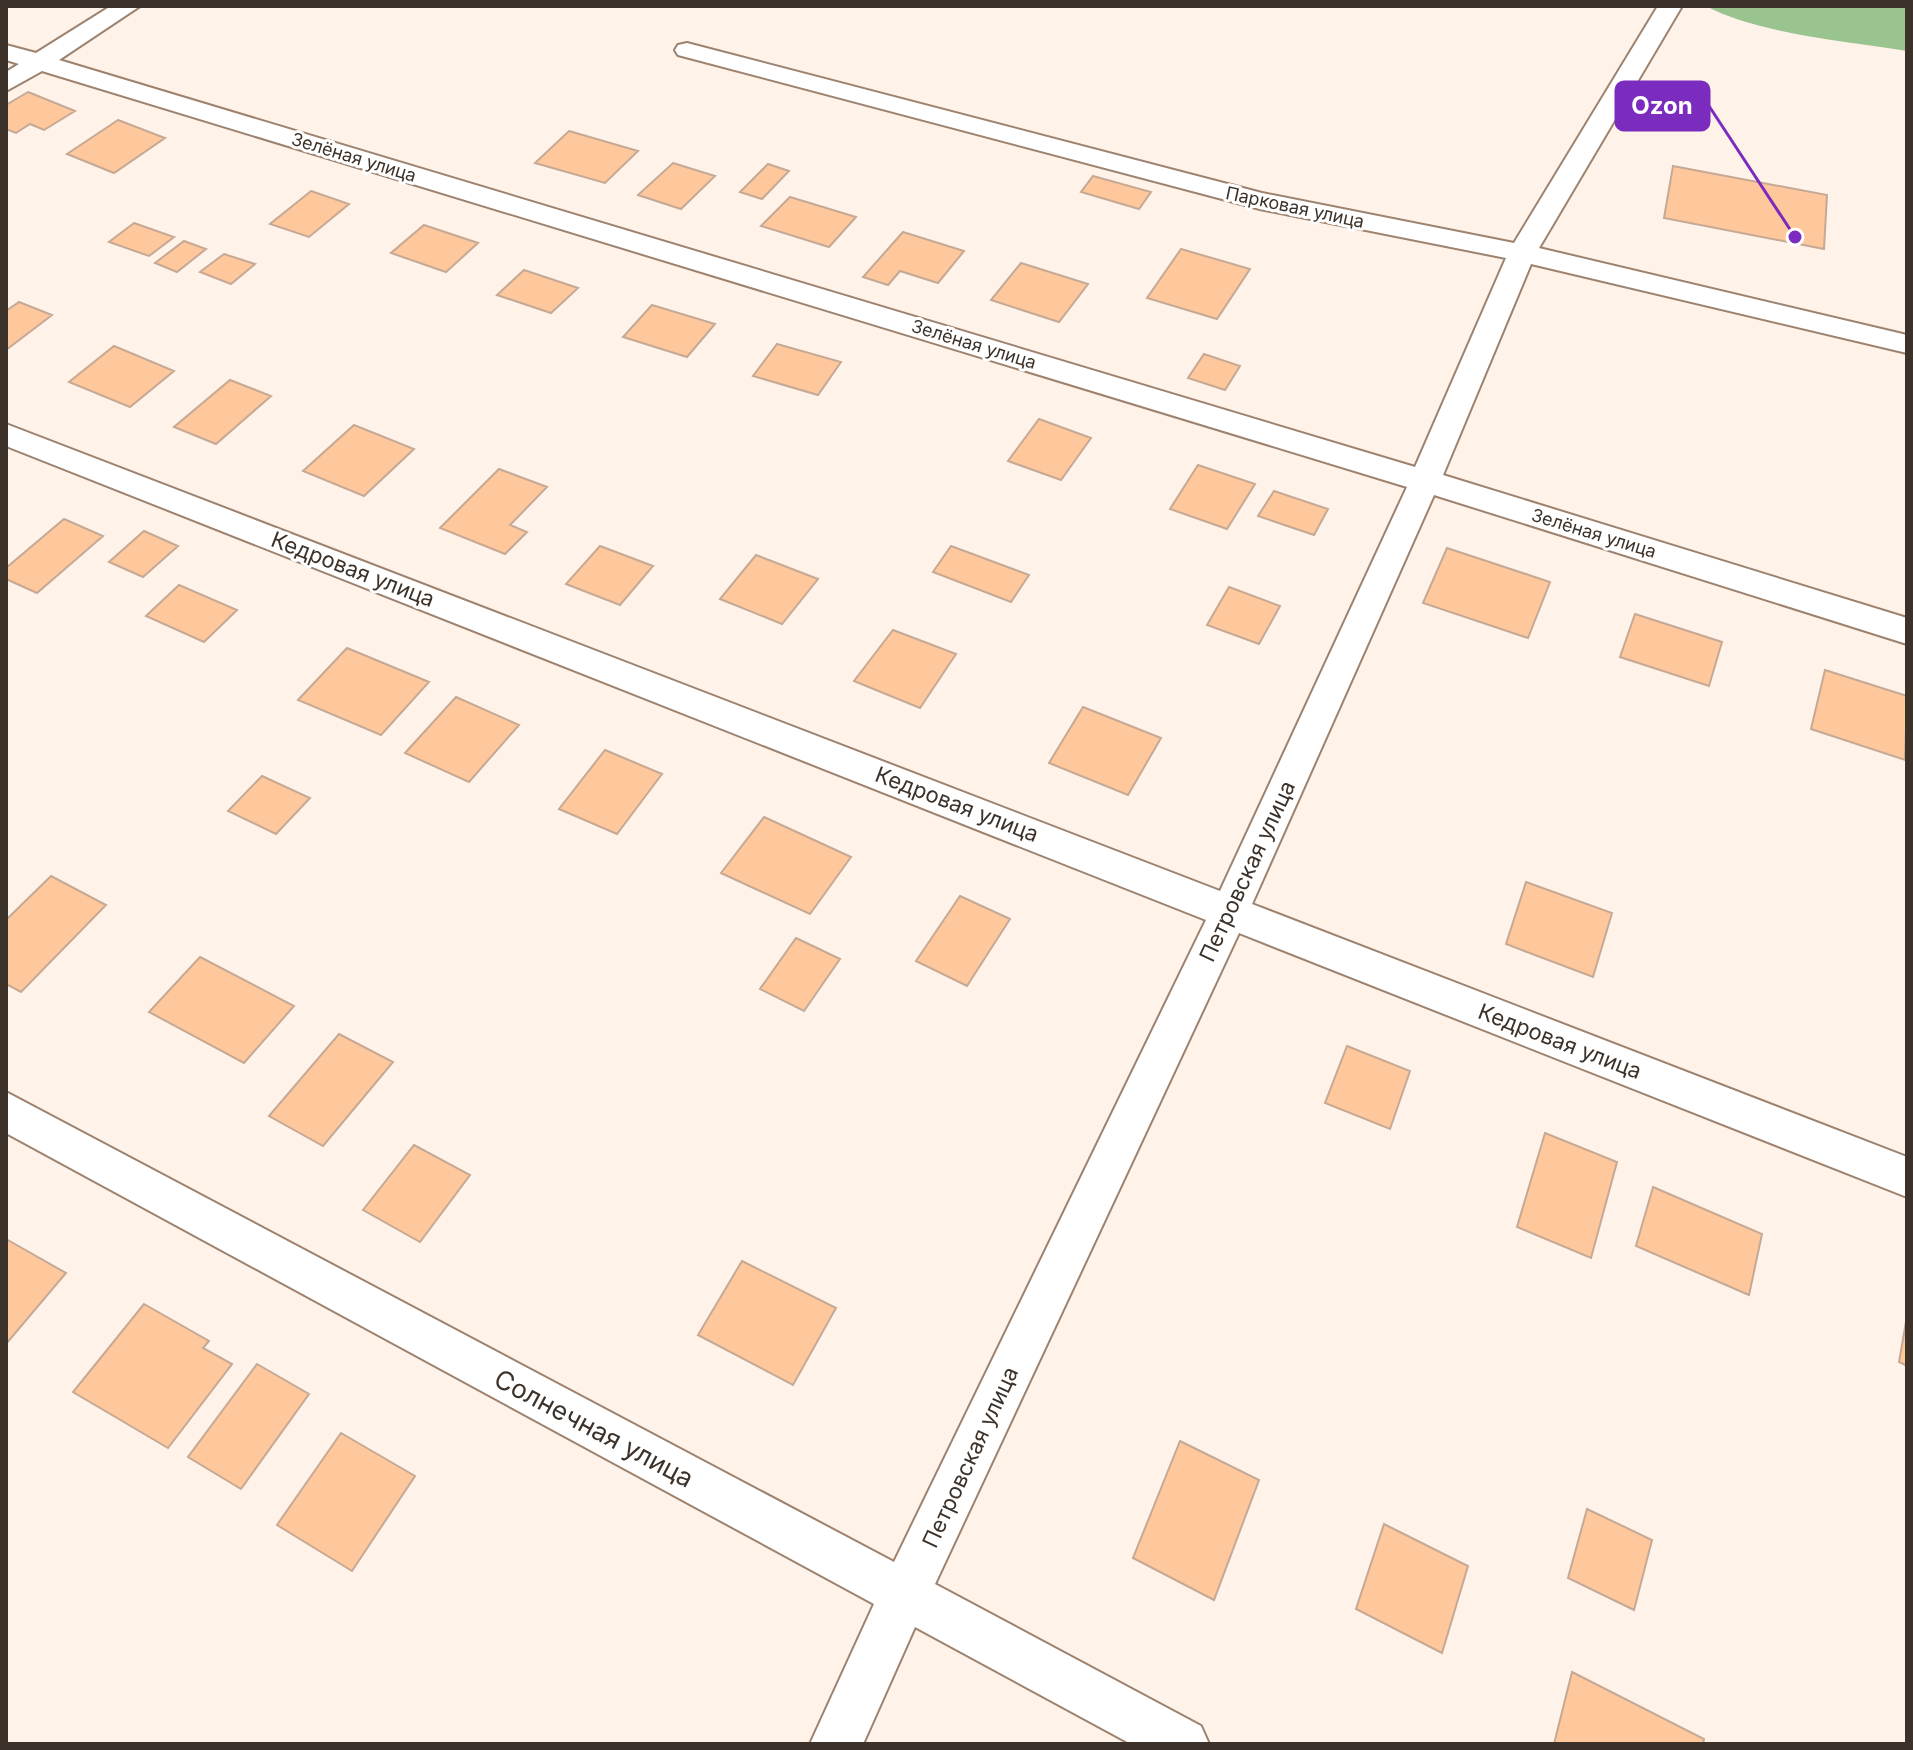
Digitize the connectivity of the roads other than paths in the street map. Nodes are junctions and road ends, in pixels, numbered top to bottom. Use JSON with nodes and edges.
{"nodes":[{"id":1,"x":128,"y":6,"type":"edge"},
{"id":2,"x":1670,"y":6,"type":"edge"},
{"id":3,"x":687,"y":50,"type":"dead end"},
{"id":4,"x":6,"y":52,"type":"edge"},
{"id":5,"x":39,"y":62,"type":"junction"},
{"id":6,"x":6,"y":83,"type":"edge"},
{"id":7,"x":1522,"y":253,"type":"junction"},
{"id":8,"x":1907,"y":344,"type":"edge"},
{"id":9,"x":6,"y":434,"type":"edge"},
{"id":10,"x":1425,"y":481,"type":"junction"},
{"id":11,"x":1907,"y":631,"type":"edge"},
{"id":12,"x":1230,"y":911,"type":"junction"},
{"id":13,"x":6,"y":1111,"type":"edge"},
{"id":14,"x":1907,"y":1177,"type":"edge"},
{"id":15,"x":904,"y":1595,"type":"junction"},
{"id":16,"x":836,"y":1744,"type":"edge"},
{"id":17,"x":1183,"y":1744,"type":"edge"}],
"edges":[{"from":1,"to":5,"type":"street"},
{"from":2,"to":7,"type":"street","name":"Петровская улица"},
{"from":3,"to":7,"type":"street","name":"Парковая улица"},
{"from":4,"to":5,"type":"street","name":"Зелёная улица"},
{"from":5,"to":6,"type":"street"},
{"from":5,"to":10,"type":"street","name":"Зелёная улица"},
{"from":7,"to":8,"type":"street","name":"Парковая улица"},
{"from":7,"to":10,"type":"street","name":"Петровская улица"},
{"from":9,"to":12,"type":"street","name":"Кедровая улица"},
{"from":10,"to":11,"type":"street","name":"Зелёная улица"},
{"from":10,"to":12,"type":"street","name":"Петровская улица"},
{"from":12,"to":14,"type":"street","name":"Кедровая улица"},
{"from":12,"to":15,"type":"street","name":"Петровская улица"},
{"from":13,"to":15,"type":"street","name":"Солнечная улица"},
{"from":15,"to":16,"type":"street","name":"Петровская улица"},
{"from":15,"to":17,"type":"street","name":"Солнечная улица"}]}
